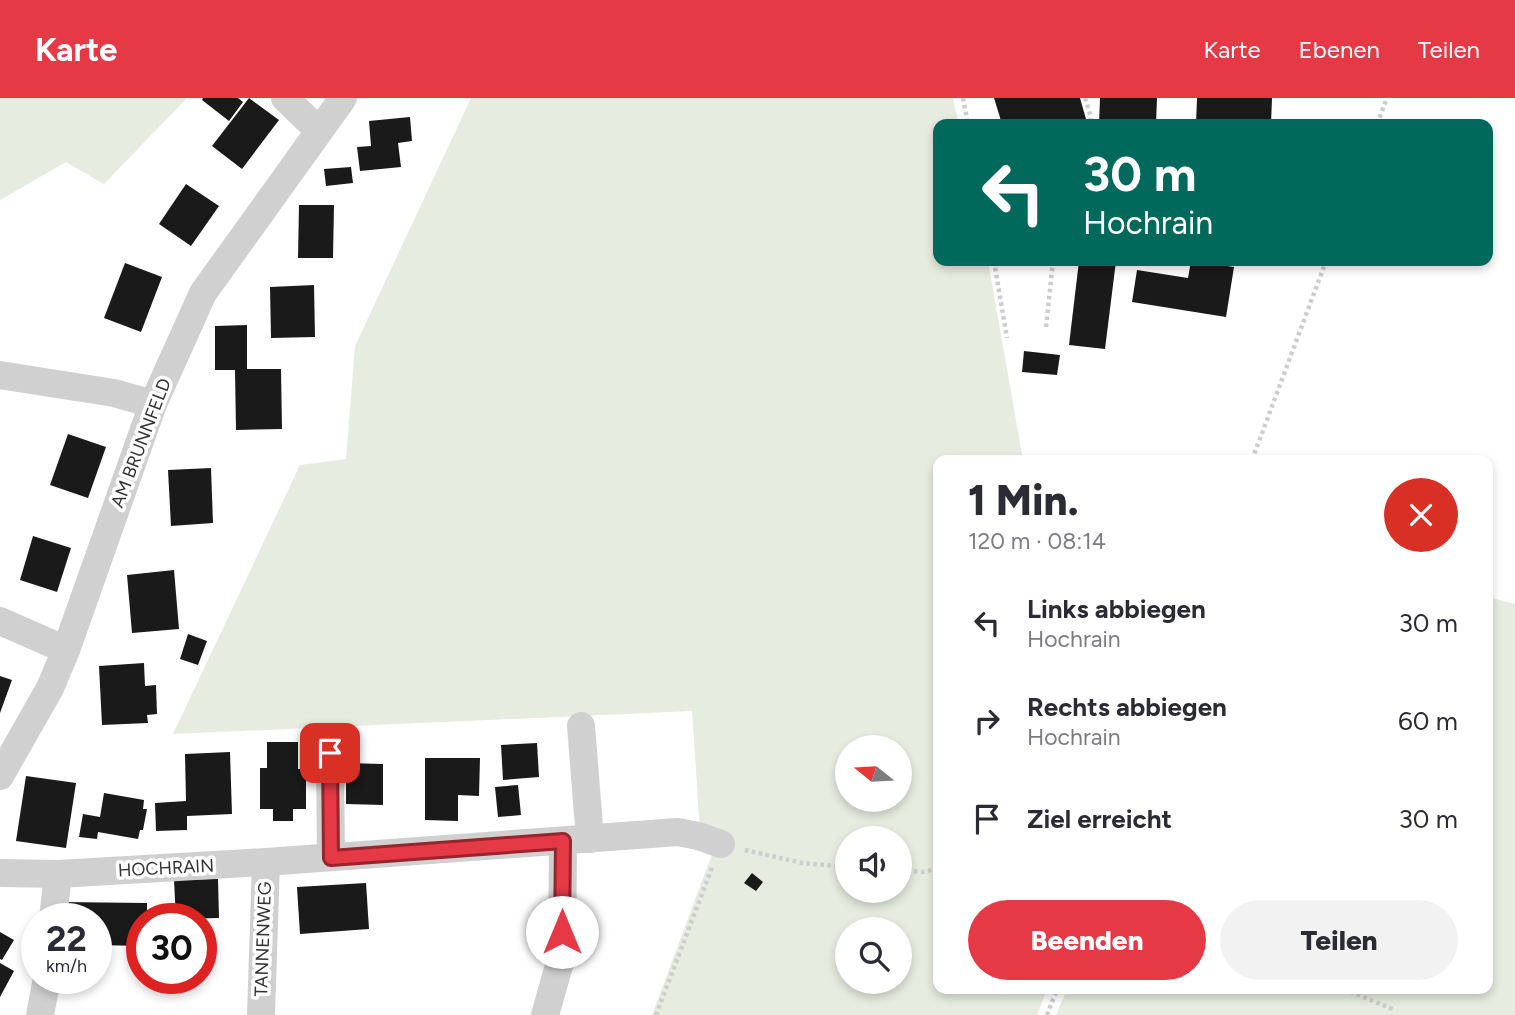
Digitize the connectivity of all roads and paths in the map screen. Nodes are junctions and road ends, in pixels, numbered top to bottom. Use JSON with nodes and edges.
{"nodes":[{"id":1,"x":285,"y":98,"type":"edge"},
{"id":2,"x":343,"y":98,"type":"edge"},
{"id":3,"x":963,"y":98,"type":"edge"},
{"id":4,"x":1085,"y":98,"type":"edge"},
{"id":5,"x":1387,"y":98,"type":"edge"},
{"id":6,"x":967,"y":119,"type":"edge"},
{"id":7,"x":1091,"y":119,"type":"edge"},
{"id":8,"x":1379,"y":119,"type":"edge"},
{"id":9,"x":318,"y":130,"type":"junction"},
{"id":10,"x":995,"y":266,"type":"edge"},
{"id":11,"x":1052,"y":266,"type":"edge"},
{"id":12,"x":1324,"y":266,"type":"edge"},
{"id":13,"x":1046,"y":327,"type":"dead end"},
{"id":14,"x":1007,"y":338,"type":"dead end"},
{"id":15,"x":0,"y":375,"type":"edge"},
{"id":16,"x":153,"y":404,"type":"junction"},
{"id":17,"x":1254,"y":455,"type":"edge"},
{"id":18,"x":0,"y":621,"type":"edge"},
{"id":19,"x":66,"y":650,"type":"junction"},
{"id":20,"x":581,"y":726,"type":"dead end"},
{"id":21,"x":330,"y":753,"type":"dead end"},
{"id":22,"x":0,"y":776,"type":"edge"},
{"id":23,"x":576,"y":840,"type":"junction"},
{"id":24,"x":721,"y":844,"type":"junction"},
{"id":25,"x":331,"y":858,"type":"junction"},
{"id":26,"x":265,"y":862,"type":"junction"},
{"id":27,"x":835,"y":866,"type":"edge"},
{"id":28,"x":933,"y":870,"type":"edge"},
{"id":29,"x":912,"y":871,"type":"edge"},
{"id":30,"x":0,"y":873,"type":"edge"},
{"id":31,"x":58,"y":874,"type":"junction"},
{"id":32,"x":55,"y":903,"type":"edge"},
{"id":33,"x":44,"y":994,"type":"edge"},
{"id":34,"x":1054,"y":994,"type":"edge"},
{"id":35,"x":1356,"y":994,"type":"edge"},
{"id":36,"x":1395,"y":1010,"type":"dead end"},
{"id":37,"x":40,"y":1015,"type":"edge"},
{"id":38,"x":261,"y":1015,"type":"edge"},
{"id":39,"x":545,"y":1015,"type":"edge"},
{"id":40,"x":656,"y":1015,"type":"edge"},
{"id":41,"x":1047,"y":1015,"type":"edge"}],
"edges":[{"from":1,"to":9,"type":"street"},
{"from":2,"to":9,"type":"street","name":"AM BRUNNFELD"},
{"from":3,"to":6,"type":"path"},
{"from":4,"to":7,"type":"path"},
{"from":5,"to":8,"type":"path"},
{"from":9,"to":16,"type":"street","name":"AM BRUNNFELD"},
{"from":10,"to":14,"type":"path"},
{"from":11,"to":13,"type":"path"},
{"from":12,"to":17,"type":"path"},
{"from":15,"to":16,"type":"street"},
{"from":16,"to":19,"type":"street","name":"AM BRUNNFELD"},
{"from":18,"to":19,"type":"street"},
{"from":19,"to":22,"type":"street","name":"AM BRUNNFELD"},
{"from":20,"to":23,"type":"street"},
{"from":21,"to":25,"type":"street"},
{"from":23,"to":24,"type":"street","name":"HOCHRAIN"},
{"from":23,"to":25,"type":"street","name":"HOCHRAIN"},
{"from":23,"to":39,"type":"street"},
{"from":24,"to":27,"type":"path"},
{"from":24,"to":40,"type":"path"},
{"from":25,"to":26,"type":"street","name":"HOCHRAIN"},
{"from":26,"to":31,"type":"street","name":"HOCHRAIN"},
{"from":26,"to":38,"type":"street","name":"TANNENWEG"},
{"from":28,"to":29,"type":"path"},
{"from":30,"to":31,"type":"street","name":"HOCHRAIN"},
{"from":31,"to":32,"type":"street"},
{"from":33,"to":37,"type":"street"},
{"from":34,"to":41,"type":"path"},
{"from":35,"to":36,"type":"path"}]}
